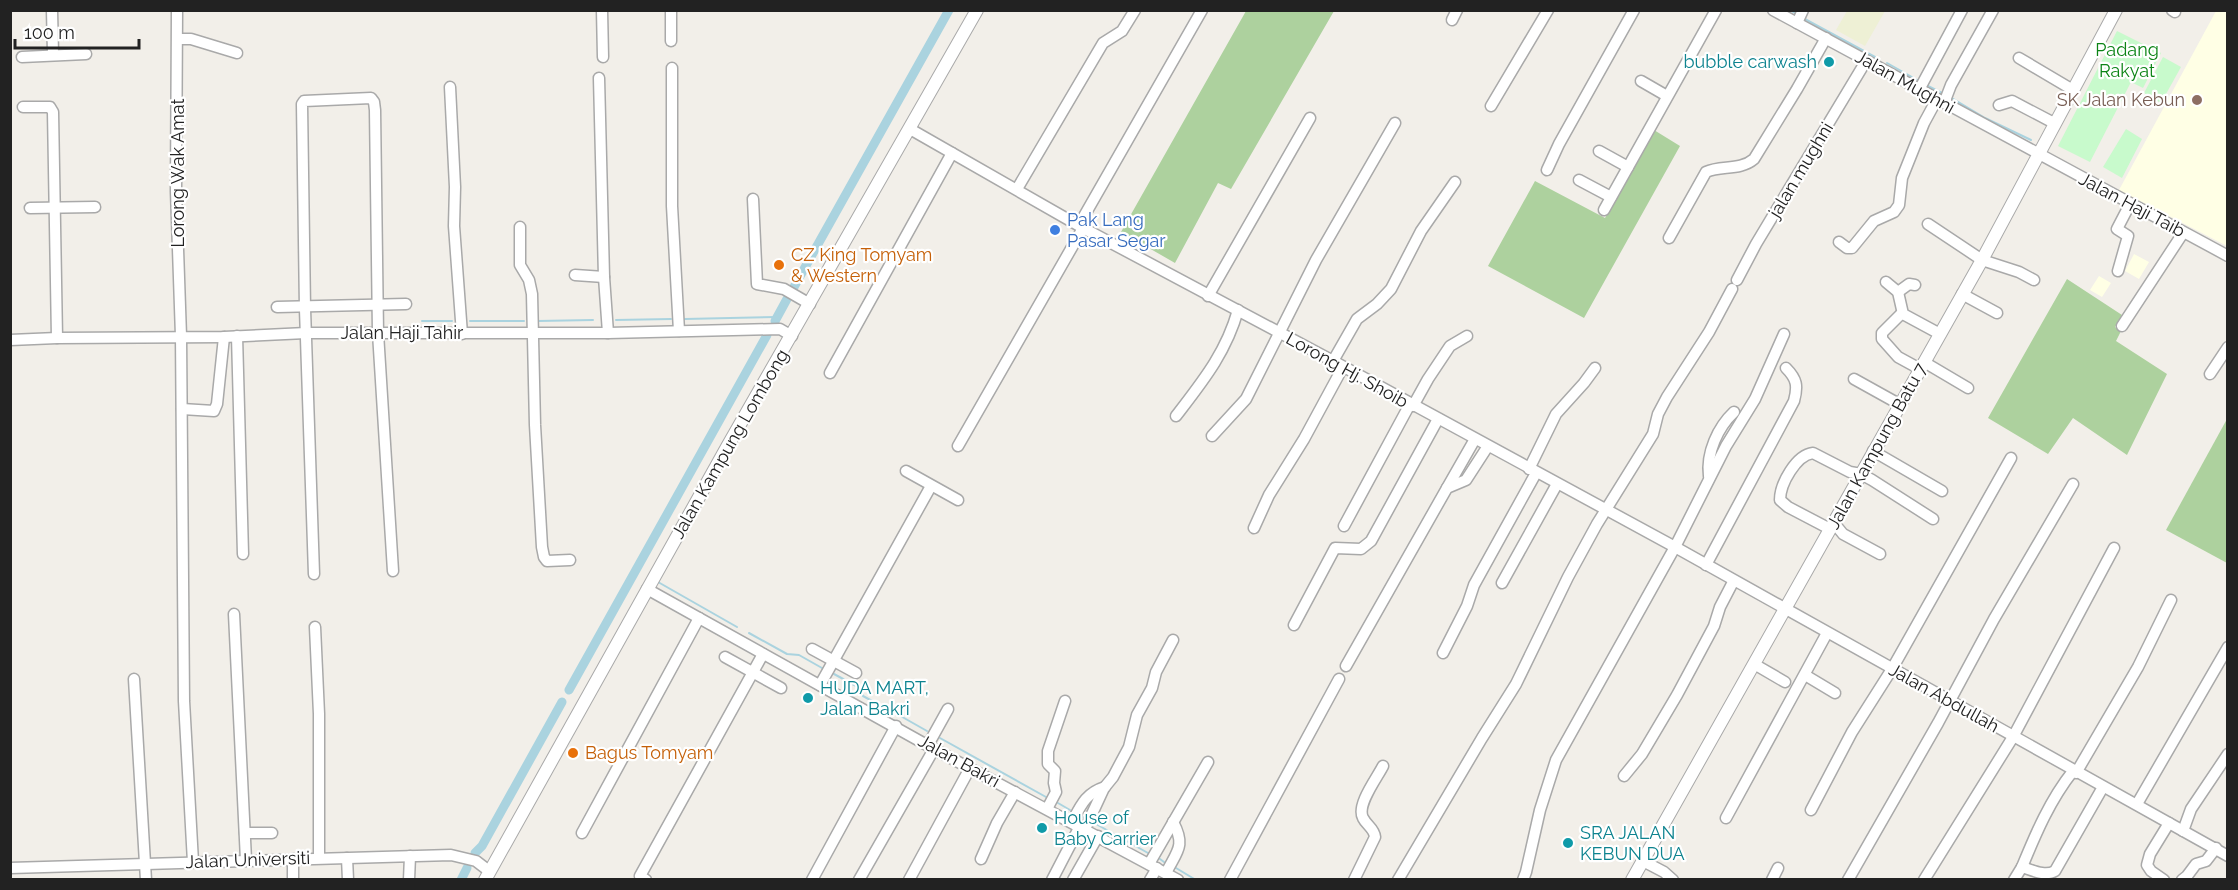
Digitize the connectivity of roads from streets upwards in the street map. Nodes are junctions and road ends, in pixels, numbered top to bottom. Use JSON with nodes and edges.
{"nodes":[{"id":1,"x":52,"y":10,"type":"edge"},
{"id":2,"x":177,"y":10,"type":"edge"},
{"id":3,"x":602,"y":10,"type":"edge"},
{"id":4,"x":671,"y":10,"type":"edge"},
{"id":5,"x":977,"y":10,"type":"edge"},
{"id":6,"x":1135,"y":10,"type":"edge"},
{"id":7,"x":1202,"y":10,"type":"edge"},
{"id":8,"x":1548,"y":10,"type":"edge"},
{"id":9,"x":1634,"y":10,"type":"edge"},
{"id":10,"x":1716,"y":10,"type":"edge"},
{"id":11,"x":1773,"y":10,"type":"edge"},
{"id":12,"x":1803,"y":10,"type":"edge"},
{"id":13,"x":1962,"y":10,"type":"edge"},
{"id":14,"x":1993,"y":10,"type":"edge"},
{"id":15,"x":2116,"y":10,"type":"edge"},
{"id":16,"x":1797,"y":23,"type":"junction"},
{"id":17,"x":1826,"y":38,"type":"junction"},
{"id":18,"x":178,"y":39,"type":"junction"},
{"id":19,"x":671,"y":41,"type":"dead end"},
{"id":20,"x":237,"y":53,"type":"dead end"},
{"id":21,"x":54,"y":54,"type":"junction"},
{"id":22,"x":86,"y":54,"type":"dead end"},
{"id":23,"x":22,"y":57,"type":"dead end"},
{"id":24,"x":603,"y":57,"type":"dead end"},
{"id":25,"x":2019,"y":58,"type":"dead end"},
{"id":26,"x":1866,"y":61,"type":"junction"},
{"id":27,"x":672,"y":68,"type":"dead end"},
{"id":28,"x":599,"y":78,"type":"dead end"},
{"id":29,"x":1641,"y":81,"type":"dead end"},
{"id":30,"x":1922,"y":85,"type":"junction"},
{"id":31,"x":450,"y":87,"type":"dead end"},
{"id":32,"x":2073,"y":90,"type":"junction"},
{"id":33,"x":1667,"y":96,"type":"junction"},
{"id":34,"x":1944,"y":99,"type":"junction"},
{"id":35,"x":1999,"y":105,"type":"dead end"},
{"id":36,"x":1491,"y":106,"type":"dead end"},
{"id":37,"x":23,"y":107,"type":"dead end"},
{"id":38,"x":1310,"y":118,"type":"dead end"},
{"id":39,"x":1395,"y":123,"type":"dead end"},
{"id":40,"x":2054,"y":123,"type":"junction"},
{"id":41,"x":910,"y":129,"type":"junction"},
{"id":42,"x":1599,"y":151,"type":"dead end"},
{"id":43,"x":952,"y":153,"type":"junction"},
{"id":44,"x":2038,"y":154,"type":"junction"},
{"id":45,"x":1628,"y":167,"type":"junction"},
{"id":46,"x":1547,"y":170,"type":"dead end"},
{"id":47,"x":1579,"y":180,"type":"dead end"},
{"id":48,"x":1455,"y":182,"type":"dead end"},
{"id":49,"x":1017,"y":189,"type":"junction"},
{"id":50,"x":1611,"y":197,"type":"junction"},
{"id":51,"x":753,"y":199,"type":"dead end"},
{"id":52,"x":2130,"y":204,"type":"junction"},
{"id":53,"x":95,"y":207,"type":"dead end"},
{"id":54,"x":30,"y":208,"type":"dead end"},
{"id":55,"x":53,"y":208,"type":"junction"},
{"id":56,"x":1604,"y":210,"type":"dead end"},
{"id":57,"x":1928,"y":224,"type":"dead end"},
{"id":58,"x":520,"y":226,"type":"dead end"},
{"id":59,"x":1081,"y":226,"type":"junction"},
{"id":60,"x":2183,"y":233,"type":"junction"},
{"id":61,"x":1669,"y":238,"type":"dead end"},
{"id":62,"x":1839,"y":242,"type":"dead end"},
{"id":63,"x":2228,"y":255,"type":"edge"},
{"id":64,"x":1982,"y":260,"type":"junction"},
{"id":65,"x":2118,"y":271,"type":"dead end"},
{"id":66,"x":575,"y":275,"type":"dead end"},
{"id":67,"x":604,"y":277,"type":"junction"},
{"id":68,"x":2034,"y":280,"type":"dead end"},
{"id":69,"x":1886,"y":282,"type":"dead end"},
{"id":70,"x":1915,"y":285,"type":"dead end"},
{"id":71,"x":1898,"y":292,"type":"junction"},
{"id":72,"x":1962,"y":294,"type":"junction"},
{"id":73,"x":1208,"y":296,"type":"junction"},
{"id":74,"x":378,"y":304,"type":"junction"},
{"id":75,"x":406,"y":304,"type":"dead end"},
{"id":76,"x":810,"y":304,"type":"junction"},
{"id":77,"x":277,"y":307,"type":"dead end"},
{"id":78,"x":305,"y":307,"type":"junction"},
{"id":79,"x":1238,"y":310,"type":"junction"},
{"id":80,"x":1997,"y":312,"type":"dead end"},
{"id":81,"x":1902,"y":313,"type":"junction"},
{"id":82,"x":2122,"y":326,"type":"dead end"},
{"id":83,"x":679,"y":331,"type":"junction"},
{"id":84,"x":306,"y":333,"type":"junction"},
{"id":85,"x":378,"y":333,"type":"junction"},
{"id":86,"x":533,"y":333,"type":"junction"},
{"id":87,"x":608,"y":333,"type":"junction"},
{"id":88,"x":1279,"y":333,"type":"junction"},
{"id":89,"x":462,"y":334,"type":"junction"},
{"id":90,"x":1784,"y":334,"type":"dead end"},
{"id":91,"x":1940,"y":334,"type":"junction"},
{"id":92,"x":181,"y":336,"type":"junction"},
{"id":93,"x":237,"y":336,"type":"junction"},
{"id":94,"x":792,"y":336,"type":"junction"},
{"id":95,"x":1467,"y":336,"type":"dead end"},
{"id":96,"x":224,"y":337,"type":"junction"},
{"id":97,"x":57,"y":338,"type":"junction"},
{"id":98,"x":10,"y":340,"type":"edge"},
{"id":99,"x":2228,"y":347,"type":"edge"},
{"id":100,"x":1338,"y":364,"type":"junction"},
{"id":101,"x":1922,"y":366,"type":"junction"},
{"id":102,"x":1595,"y":368,"type":"dead end"},
{"id":103,"x":1786,"y":368,"type":"dead end"},
{"id":104,"x":830,"y":373,"type":"dead end"},
{"id":105,"x":2210,"y":375,"type":"dead end"},
{"id":106,"x":1854,"y":379,"type":"dead end"},
{"id":107,"x":1968,"y":387,"type":"dead end"},
{"id":108,"x":1899,"y":404,"type":"junction"},
{"id":109,"x":1412,"y":405,"type":"junction"},
{"id":110,"x":182,"y":409,"type":"junction"},
{"id":111,"x":1734,"y":412,"type":"dead end"},
{"id":112,"x":1176,"y":416,"type":"dead end"},
{"id":113,"x":1438,"y":419,"type":"junction"},
{"id":114,"x":1212,"y":436,"type":"dead end"},
{"id":115,"x":1475,"y":439,"type":"junction"},
{"id":116,"x":958,"y":446,"type":"dead end"},
{"id":117,"x":1488,"y":446,"type":"junction"},
{"id":118,"x":1873,"y":451,"type":"junction"},
{"id":119,"x":2011,"y":458,"type":"dead end"},
{"id":120,"x":906,"y":471,"type":"dead end"},
{"id":121,"x":1533,"y":471,"type":"junction"},
{"id":122,"x":1861,"y":474,"type":"junction"},
{"id":123,"x":1709,"y":479,"type":"junction"},
{"id":124,"x":1557,"y":484,"type":"junction"},
{"id":125,"x":2073,"y":484,"type":"dead end"},
{"id":126,"x":932,"y":486,"type":"junction"},
{"id":127,"x":1447,"y":488,"type":"junction"},
{"id":128,"x":1942,"y":491,"type":"dead end"},
{"id":129,"x":958,"y":500,"type":"dead end"},
{"id":130,"x":1605,"y":509,"type":"junction"},
{"id":131,"x":1934,"y":519,"type":"dead end"},
{"id":132,"x":1344,"y":526,"type":"dead end"},
{"id":133,"x":1832,"y":526,"type":"junction"},
{"id":134,"x":1254,"y":528,"type":"dead end"},
{"id":135,"x":1675,"y":548,"type":"junction"},
{"id":136,"x":2114,"y":548,"type":"dead end"},
{"id":137,"x":243,"y":554,"type":"dead end"},
{"id":138,"x":1880,"y":554,"type":"dead end"},
{"id":139,"x":570,"y":560,"type":"dead end"},
{"id":140,"x":1706,"y":565,"type":"junction"},
{"id":141,"x":393,"y":572,"type":"dead end"},
{"id":142,"x":314,"y":574,"type":"dead end"},
{"id":143,"x":1733,"y":582,"type":"junction"},
{"id":144,"x":1502,"y":583,"type":"dead end"},
{"id":145,"x":647,"y":589,"type":"junction"},
{"id":146,"x":2171,"y":600,"type":"dead end"},
{"id":147,"x":1785,"y":610,"type":"junction"},
{"id":148,"x":234,"y":614,"type":"dead end"},
{"id":149,"x":699,"y":618,"type":"junction"},
{"id":150,"x":1294,"y":625,"type":"dead end"},
{"id":151,"x":315,"y":627,"type":"dead end"},
{"id":152,"x":1827,"y":633,"type":"junction"},
{"id":153,"x":1173,"y":640,"type":"dead end"},
{"id":154,"x":2228,"y":647,"type":"edge"},
{"id":155,"x":812,"y":649,"type":"dead end"},
{"id":156,"x":1443,"y":653,"type":"dead end"},
{"id":157,"x":763,"y":654,"type":"junction"},
{"id":158,"x":725,"y":657,"type":"dead end"},
{"id":159,"x":833,"y":661,"type":"junction"},
{"id":160,"x":1755,"y":664,"type":"junction"},
{"id":161,"x":1346,"y":666,"type":"dead end"},
{"id":162,"x":1892,"y":669,"type":"junction"},
{"id":163,"x":753,"y":672,"type":"junction"},
{"id":164,"x":856,"y":673,"type":"dead end"},
{"id":165,"x":1805,"y":675,"type":"junction"},
{"id":166,"x":134,"y":679,"type":"dead end"},
{"id":167,"x":1340,"y":680,"type":"dead end"},
{"id":168,"x":1785,"y":682,"type":"dead end"},
{"id":169,"x":820,"y":685,"type":"junction"},
{"id":170,"x":781,"y":688,"type":"dead end"},
{"id":171,"x":1835,"y":693,"type":"dead end"},
{"id":172,"x":1065,"y":700,"type":"dead end"},
{"id":173,"x":1949,"y":702,"type":"junction"},
{"id":174,"x":948,"y":709,"type":"dead end"},
{"id":175,"x":896,"y":726,"type":"junction"},
{"id":176,"x":2013,"y":737,"type":"junction"},
{"id":177,"x":931,"y":747,"type":"junction"},
{"id":178,"x":2228,"y":754,"type":"edge"},
{"id":179,"x":1208,"y":762,"type":"dead end"},
{"id":180,"x":1383,"y":766,"type":"dead end"},
{"id":181,"x":970,"y":768,"type":"junction"},
{"id":182,"x":2075,"y":772,"type":"junction"},
{"id":183,"x":1624,"y":776,"type":"dead end"},
{"id":184,"x":1105,"y":787,"type":"junction"},
{"id":185,"x":2103,"y":787,"type":"junction"},
{"id":186,"x":1015,"y":792,"type":"junction"},
{"id":187,"x":2137,"y":804,"type":"junction"},
{"id":188,"x":1047,"y":809,"type":"junction"},
{"id":189,"x":1811,"y":810,"type":"dead end"},
{"id":190,"x":1726,"y":818,"type":"dead end"},
{"id":191,"x":1173,"y":822,"type":"junction"},
{"id":192,"x":2169,"y":823,"type":"junction"},
{"id":193,"x":1079,"y":826,"type":"junction"},
{"id":194,"x":2183,"y":831,"type":"junction"},
{"id":195,"x":272,"y":833,"type":"dead end"},
{"id":196,"x":582,"y":833,"type":"dead end"},
{"id":197,"x":245,"y":834,"type":"junction"},
{"id":198,"x":1098,"y":836,"type":"junction"},
{"id":199,"x":2216,"y":849,"type":"junction"},
{"id":200,"x":410,"y":856,"type":"junction"},
{"id":201,"x":2228,"y":856,"type":"edge"},
{"id":202,"x":319,"y":858,"type":"junction"},
{"id":203,"x":347,"y":858,"type":"junction"},
{"id":204,"x":981,"y":859,"type":"dead end"},
{"id":205,"x":246,"y":860,"type":"junction"},
{"id":206,"x":293,"y":860,"type":"junction"},
{"id":207,"x":1642,"y":861,"type":"junction"},
{"id":208,"x":193,"y":862,"type":"junction"},
{"id":209,"x":146,"y":864,"type":"junction"},
{"id":210,"x":69,"y":867,"type":"junction"},
{"id":211,"x":2022,"y":867,"type":"junction"},
{"id":212,"x":10,"y":868,"type":"edge"},
{"id":213,"x":1157,"y":868,"type":"junction"},
{"id":214,"x":1778,"y":868,"type":"dead end"},
{"id":215,"x":486,"y":872,"type":"edge"},
{"id":216,"x":643,"y":878,"type":"edge"},
{"id":217,"x":69,"y":879,"type":"edge"},
{"id":218,"x":146,"y":879,"type":"edge"},
{"id":219,"x":293,"y":879,"type":"edge"},
{"id":220,"x":348,"y":879,"type":"edge"},
{"id":221,"x":409,"y":879,"type":"edge"},
{"id":222,"x":812,"y":879,"type":"edge"},
{"id":223,"x":859,"y":879,"type":"edge"},
{"id":224,"x":909,"y":879,"type":"edge"},
{"id":225,"x":1052,"y":879,"type":"edge"},
{"id":226,"x":1072,"y":879,"type":"edge"},
{"id":227,"x":1150,"y":879,"type":"edge"},
{"id":228,"x":1178,"y":879,"type":"edge"},
{"id":229,"x":1230,"y":879,"type":"edge"},
{"id":230,"x":1354,"y":879,"type":"edge"},
{"id":231,"x":1398,"y":879,"type":"edge"},
{"id":232,"x":1523,"y":879,"type":"edge"},
{"id":233,"x":1632,"y":879,"type":"edge"},
{"id":234,"x":1673,"y":879,"type":"edge"},
{"id":235,"x":1772,"y":879,"type":"edge"},
{"id":236,"x":1848,"y":879,"type":"edge"},
{"id":237,"x":1924,"y":879,"type":"edge"},
{"id":238,"x":2014,"y":879,"type":"edge"},
{"id":239,"x":2164,"y":879,"type":"edge"},
{"id":240,"x":2182,"y":879,"type":"edge"}],
"edges":[{"from":1,"to":21,"type":"street"},
{"from":2,"to":18,"type":"street","name":"Lorong Wak Amat"},
{"from":3,"to":24,"type":"street"},
{"from":4,"to":19,"type":"street"},
{"from":5,"to":41,"type":"street","name":"Jalan Kampung Lombong"},
{"from":6,"to":49,"type":"street"},
{"from":7,"to":59,"type":"street"},
{"from":8,"to":36,"type":"street"},
{"from":9,"to":46,"type":"street"},
{"from":10,"to":33,"type":"street"},
{"from":11,"to":16,"type":"street","name":"Jalan Mughni"},
{"from":12,"to":16,"type":"street"},
{"from":13,"to":30,"type":"street"},
{"from":14,"to":34,"type":"street"},
{"from":15,"to":32,"type":"street","name":"Jalan Kampung Batu 7"},
{"from":16,"to":17,"type":"street","name":"Jalan Mughni"},
{"from":17,"to":26,"type":"street","name":"Jalan Mughni"},
{"from":17,"to":61,"type":"street"},
{"from":18,"to":20,"type":"street"},
{"from":18,"to":92,"type":"street","name":"Lorong Wak Amat"},
{"from":21,"to":22,"type":"street"},
{"from":21,"to":23,"type":"street"},
{"from":25,"to":32,"type":"street"},
{"from":26,"to":30,"type":"street","name":"Jalan Mughni"},
{"from":26,"to":130,"type":"street","name":"jalan mughni"},
{"from":27,"to":83,"type":"street"},
{"from":28,"to":67,"type":"street"},
{"from":29,"to":33,"type":"street"},
{"from":30,"to":34,"type":"street","name":"Jalan Mughni"},
{"from":31,"to":89,"type":"street"},
{"from":32,"to":40,"type":"street","name":"Jalan Kampung Batu 7"},
{"from":33,"to":45,"type":"street"},
{"from":34,"to":44,"type":"street","name":"Jalan Mughni"},
{"from":34,"to":62,"type":"street"},
{"from":35,"to":40,"type":"street"},
{"from":37,"to":55,"type":"street"},
{"from":38,"to":73,"type":"street"},
{"from":39,"to":88,"type":"street"},
{"from":40,"to":44,"type":"street","name":"Jalan Kampung Batu 7"},
{"from":41,"to":43,"type":"street","name":"Lorong Hj. Shoib"},
{"from":41,"to":76,"type":"street","name":"Jalan Kampung Lombong"},
{"from":42,"to":45,"type":"street"},
{"from":43,"to":49,"type":"street","name":"Lorong Hj. Shoib"},
{"from":43,"to":104,"type":"street"},
{"from":44,"to":52,"type":"street","name":"Jalan Haji Taib"},
{"from":44,"to":64,"type":"street","name":"Jalan Kampung Batu 7"},
{"from":45,"to":50,"type":"street"},
{"from":47,"to":50,"type":"street"},
{"from":48,"to":100,"type":"street"},
{"from":49,"to":59,"type":"street","name":"Lorong Hj. Shoib"},
{"from":50,"to":56,"type":"street"},
{"from":51,"to":76,"type":"street"},
{"from":52,"to":60,"type":"street","name":"Jalan Haji Taib"},
{"from":52,"to":65,"type":"street"},
{"from":53,"to":55,"type":"street"},
{"from":54,"to":55,"type":"street"},
{"from":55,"to":97,"type":"street"},
{"from":57,"to":64,"type":"street"},
{"from":58,"to":86,"type":"street"},
{"from":59,"to":73,"type":"street","name":"Lorong Hj. Shoib"},
{"from":59,"to":116,"type":"street"},
{"from":60,"to":63,"type":"street","name":"Jalan Haji Taib"},
{"from":60,"to":82,"type":"street"},
{"from":64,"to":68,"type":"street"},
{"from":64,"to":72,"type":"street","name":"Jalan Kampung Batu 7"},
{"from":66,"to":67,"type":"street"},
{"from":67,"to":87,"type":"street"},
{"from":69,"to":71,"type":"street"},
{"from":70,"to":71,"type":"street"},
{"from":71,"to":81,"type":"street"},
{"from":72,"to":80,"type":"street"},
{"from":72,"to":91,"type":"street","name":"Jalan Kampung Batu 7"},
{"from":73,"to":79,"type":"street","name":"Lorong Hj. Shoib"},
{"from":74,"to":75,"type":"street"},
{"from":74,"to":78,"type":"street"},
{"from":74,"to":78,"type":"street"},
{"from":74,"to":85,"type":"street"},
{"from":76,"to":94,"type":"street","name":"Jalan Kampung Lombong"},
{"from":77,"to":78,"type":"street"},
{"from":78,"to":84,"type":"street"},
{"from":79,"to":88,"type":"street","name":"Lorong Hj. Shoib"},
{"from":79,"to":112,"type":"street"},
{"from":81,"to":91,"type":"street"},
{"from":81,"to":101,"type":"street"},
{"from":83,"to":87,"type":"street","name":"Jalan Haji Tahir"},
{"from":83,"to":94,"type":"street","name":"Jalan Haji Tahir"},
{"from":84,"to":85,"type":"street","name":"Jalan Haji Tahir"},
{"from":84,"to":93,"type":"street","name":"Jalan Haji Tahir"},
{"from":84,"to":142,"type":"street"},
{"from":85,"to":89,"type":"street","name":"Jalan Haji Tahir"},
{"from":85,"to":141,"type":"street"},
{"from":86,"to":87,"type":"street","name":"Jalan Haji Tahir"},
{"from":86,"to":89,"type":"street","name":"Jalan Haji Tahir"},
{"from":86,"to":139,"type":"street"},
{"from":88,"to":100,"type":"street","name":"Lorong Hj. Shoib"},
{"from":88,"to":114,"type":"street"},
{"from":90,"to":123,"type":"street"},
{"from":91,"to":101,"type":"street","name":"Jalan Kampung Batu 7"},
{"from":92,"to":96,"type":"street","name":"Jalan Haji Tahir"},
{"from":92,"to":97,"type":"street","name":"Jalan Haji Tahir"},
{"from":92,"to":110,"type":"street","name":"Lorong Wak Amat"},
{"from":93,"to":96,"type":"street","name":"Jalan Haji Tahir"},
{"from":93,"to":137,"type":"street"},
{"from":94,"to":145,"type":"street","name":"Jalan Kampung Lombong"},
{"from":95,"to":109,"type":"street"},
{"from":96,"to":110,"type":"street"},
{"from":97,"to":98,"type":"street","name":"Jalan Haji Tahir"},
{"from":99,"to":105,"type":"street"},
{"from":100,"to":109,"type":"street","name":"Lorong Hj. Shoib"},
{"from":100,"to":134,"type":"street"},
{"from":101,"to":107,"type":"street"},
{"from":101,"to":108,"type":"street","name":"Jalan Kampung Batu 7"},
{"from":102,"to":121,"type":"street"},
{"from":103,"to":140,"type":"street"},
{"from":106,"to":108,"type":"street"},
{"from":108,"to":118,"type":"street","name":"Jalan Kampung Batu 7"},
{"from":109,"to":113,"type":"street","name":"Lorong Hj. Shoib"},
{"from":109,"to":132,"type":"street"},
{"from":110,"to":208,"type":"street","name":"Lorong Wak Amat"},
{"from":111,"to":123,"type":"street"},
{"from":113,"to":115,"type":"street","name":"Lorong Hj. Shoib"},
{"from":113,"to":150,"type":"street"},
{"from":115,"to":117,"type":"street","name":"Lorong Hj. Shoib"},
{"from":115,"to":127,"type":"street"},
{"from":117,"to":121,"type":"street","name":"Lorong Hj. Shoib"},
{"from":117,"to":127,"type":"street"},
{"from":118,"to":122,"type":"street","name":"Jalan Kampung Batu 7"},
{"from":118,"to":128,"type":"street"},
{"from":119,"to":162,"type":"street"},
{"from":120,"to":126,"type":"street"},
{"from":121,"to":124,"type":"street","name":"Lorong Hj. Shoib"},
{"from":121,"to":156,"type":"street"},
{"from":122,"to":131,"type":"street"},
{"from":122,"to":133,"type":"street","name":"Jalan Kampung Batu 7"},
{"from":122,"to":133,"type":"street"},
{"from":123,"to":135,"type":"street"},
{"from":124,"to":130,"type":"street","name":"Lorong Hj. Shoib"},
{"from":124,"to":144,"type":"street"},
{"from":125,"to":173,"type":"street"},
{"from":126,"to":129,"type":"street"},
{"from":126,"to":159,"type":"street"},
{"from":127,"to":161,"type":"street"},
{"from":130,"to":135,"type":"street","name":"Lorong Hj. Shoib"},
{"from":130,"to":231,"type":"street","name":"jalan mughni"},
{"from":133,"to":138,"type":"street"},
{"from":133,"to":147,"type":"street","name":"Jalan Kampung Batu 7"},
{"from":135,"to":140,"type":"street","name":"Lorong Hj. Shoib"},
{"from":135,"to":232,"type":"street"},
{"from":136,"to":176,"type":"street"},
{"from":140,"to":143,"type":"street","name":"Lorong Hj. Shoib"},
{"from":143,"to":147,"type":"street","name":"Lorong Hj. Shoib"},
{"from":143,"to":183,"type":"street"},
{"from":145,"to":149,"type":"street","name":"Jalan Bakri"},
{"from":145,"to":215,"type":"street","name":"Jalan Kampung Lombong"},
{"from":146,"to":182,"type":"street"},
{"from":147,"to":152,"type":"street","name":"Jalan Abdullah"},
{"from":147,"to":160,"type":"street","name":"Jalan Kampung Batu 7"},
{"from":148,"to":197,"type":"street"},
{"from":149,"to":157,"type":"street","name":"Jalan Bakri"},
{"from":149,"to":196,"type":"street"},
{"from":151,"to":202,"type":"street"},
{"from":152,"to":162,"type":"street","name":"Jalan Abdullah"},
{"from":152,"to":165,"type":"street"},
{"from":153,"to":184,"type":"street"},
{"from":154,"to":187,"type":"street"},
{"from":155,"to":159,"type":"street"},
{"from":157,"to":163,"type":"street"},
{"from":157,"to":169,"type":"street","name":"Jalan Bakri"},
{"from":158,"to":163,"type":"street"},
{"from":159,"to":164,"type":"street"},
{"from":159,"to":169,"type":"street"},
{"from":160,"to":168,"type":"street"},
{"from":160,"to":207,"type":"street","name":"Jalan Kampung Batu 7"},
{"from":162,"to":173,"type":"street","name":"Jalan Abdullah"},
{"from":162,"to":189,"type":"street"},
{"from":163,"to":170,"type":"street"},
{"from":163,"to":216,"type":"street"},
{"from":165,"to":171,"type":"street"},
{"from":165,"to":190,"type":"street"},
{"from":166,"to":209,"type":"street"},
{"from":167,"to":229,"type":"street"},
{"from":169,"to":175,"type":"street","name":"Jalan Bakri"},
{"from":172,"to":188,"type":"street"},
{"from":173,"to":176,"type":"street","name":"Jalan Abdullah"},
{"from":173,"to":236,"type":"street"},
{"from":174,"to":177,"type":"street"},
{"from":175,"to":177,"type":"street","name":"Jalan Bakri"},
{"from":175,"to":222,"type":"street"},
{"from":176,"to":182,"type":"street","name":"Jalan Abdullah"},
{"from":176,"to":237,"type":"street"},
{"from":177,"to":181,"type":"street","name":"Jalan Bakri"},
{"from":177,"to":223,"type":"street"},
{"from":178,"to":194,"type":"street"},
{"from":179,"to":191,"type":"street"},
{"from":180,"to":230,"type":"street"},
{"from":181,"to":186,"type":"street","name":"Jalan Bakri"},
{"from":181,"to":224,"type":"street"},
{"from":182,"to":185,"type":"street","name":"Jalan Abdullah"},
{"from":182,"to":211,"type":"street"},
{"from":184,"to":193,"type":"street"},
{"from":184,"to":193,"type":"street"},
{"from":185,"to":187,"type":"street","name":"Jalan Abdullah"},
{"from":185,"to":211,"type":"street"},
{"from":186,"to":188,"type":"street","name":"Jalan Bakri"},
{"from":186,"to":204,"type":"street"},
{"from":187,"to":192,"type":"street","name":"Jalan Abdullah"},
{"from":188,"to":193,"type":"street","name":"Jalan Bakri"},
{"from":191,"to":213,"type":"street"},
{"from":191,"to":213,"type":"street"},
{"from":192,"to":194,"type":"street","name":"Jalan Abdullah"},
{"from":192,"to":239,"type":"street"},
{"from":193,"to":198,"type":"street","name":"Jalan Bakri"},
{"from":193,"to":225,"type":"street"},
{"from":194,"to":199,"type":"street","name":"Jalan Abdullah"},
{"from":195,"to":197,"type":"street"},
{"from":197,"to":205,"type":"street"},
{"from":198,"to":213,"type":"street","name":"Jalan Bakri"},
{"from":198,"to":226,"type":"street"},
{"from":199,"to":201,"type":"street","name":"Jalan Abdullah"},
{"from":199,"to":240,"type":"street"},
{"from":200,"to":203,"type":"street","name":"Jalan Universiti"},
{"from":200,"to":215,"type":"street","name":"Jalan Universiti"},
{"from":200,"to":221,"type":"street"},
{"from":202,"to":203,"type":"street","name":"Jalan Universiti"},
{"from":202,"to":206,"type":"street","name":"Jalan Universiti"},
{"from":203,"to":220,"type":"street"},
{"from":205,"to":206,"type":"street","name":"Jalan Universiti"},
{"from":205,"to":208,"type":"street","name":"Jalan Universiti"},
{"from":206,"to":219,"type":"street"},
{"from":207,"to":233,"type":"street","name":"Jalan Kampung Batu 7"},
{"from":207,"to":234,"type":"street"},
{"from":208,"to":209,"type":"street","name":"Jalan Universiti"},
{"from":209,"to":210,"type":"street","name":"Jalan Universiti"},
{"from":209,"to":218,"type":"street"},
{"from":210,"to":212,"type":"street","name":"Jalan Universiti"},
{"from":210,"to":217,"type":"street"},
{"from":211,"to":238,"type":"street"},
{"from":213,"to":227,"type":"street"},
{"from":213,"to":228,"type":"street","name":"Jalan Bakri"},
{"from":214,"to":235,"type":"street"}]}
